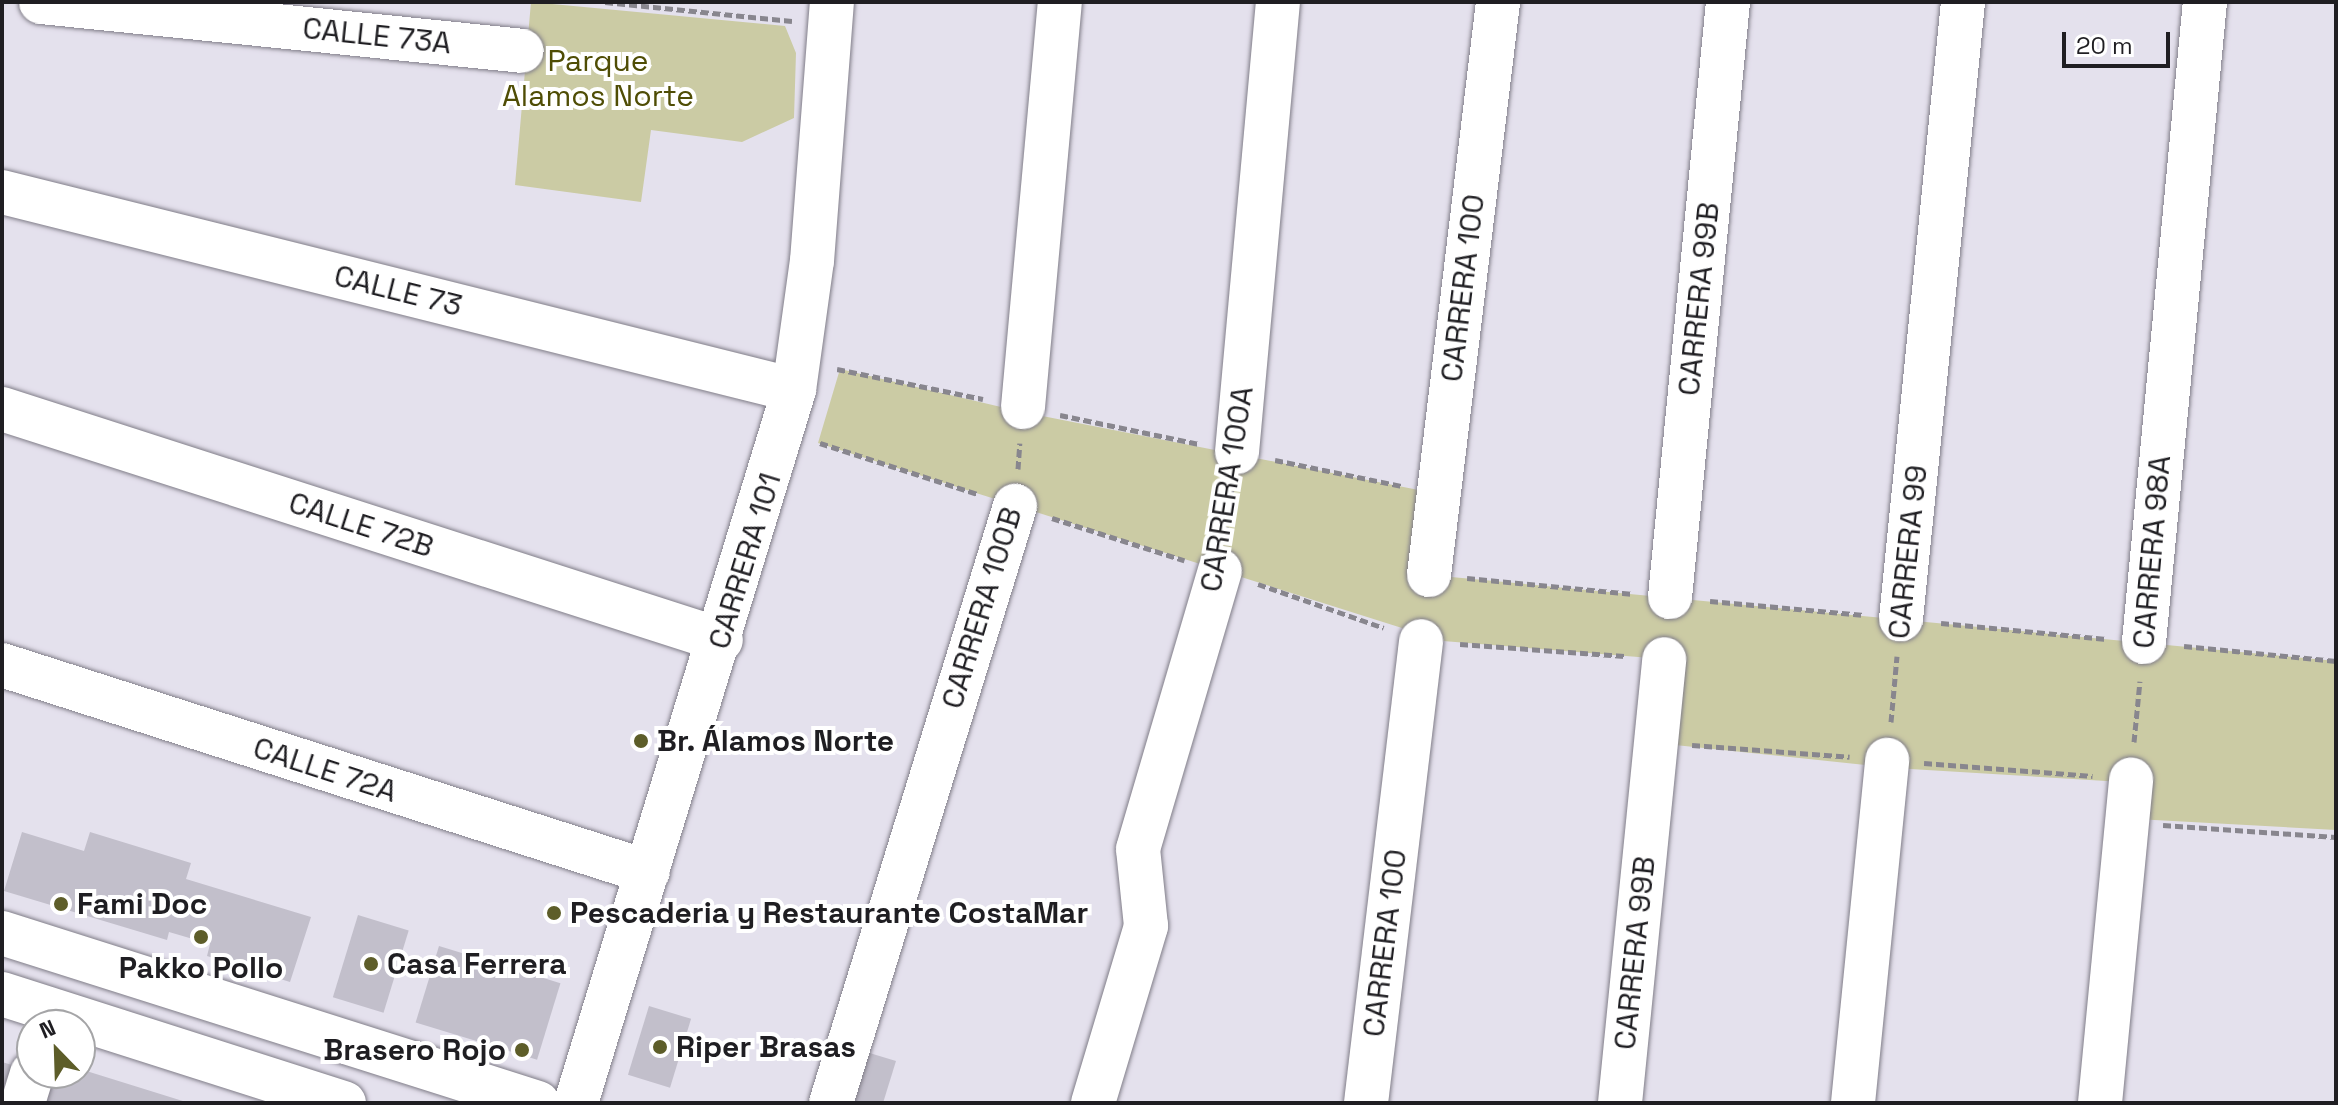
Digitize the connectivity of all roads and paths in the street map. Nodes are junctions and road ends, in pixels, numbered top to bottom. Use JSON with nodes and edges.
{"nodes":[{"id":1,"x":41,"y":2,"type":"edge"},
{"id":2,"x":605,"y":2,"type":"edge"},
{"id":3,"x":1060,"y":2,"type":"edge"},
{"id":4,"x":1278,"y":2,"type":"edge"},
{"id":5,"x":1498,"y":2,"type":"edge"},
{"id":6,"x":1728,"y":2,"type":"edge"},
{"id":7,"x":1963,"y":2,"type":"edge"},
{"id":8,"x":2205,"y":2,"type":"edge"},
{"id":9,"x":830,"y":13,"type":"edge"},
{"id":10,"x":522,"y":51,"type":"dead end"},
{"id":11,"x":2,"y":192,"type":"edge"},
{"id":12,"x":797,"y":375,"type":"junction"},
{"id":13,"x":1023,"y":407,"type":"junction"},
{"id":14,"x":2,"y":409,"type":"edge"},
{"id":15,"x":784,"y":432,"type":"junction"},
{"id":16,"x":1237,"y":452,"type":"junction"},
{"id":17,"x":1439,"y":494,"type":"junction"},
{"id":18,"x":1015,"y":506,"type":"junction"},
{"id":19,"x":1220,"y":571,"type":"junction"},
{"id":20,"x":1429,"y":575,"type":"joint"},
{"id":21,"x":1670,"y":597,"type":"junction"},
{"id":22,"x":1901,"y":619,"type":"junction"},
{"id":23,"x":721,"y":640,"type":"junction"},
{"id":24,"x":1421,"y":641,"type":"junction"},
{"id":25,"x":2144,"y":642,"type":"junction"},
{"id":26,"x":1664,"y":659,"type":"joint"},
{"id":27,"x":2336,"y":661,"type":"edge"},
{"id":28,"x":2,"y":665,"type":"edge"},
{"id":29,"x":1887,"y":760,"type":"joint"},
{"id":30,"x":2131,"y":779,"type":"joint"},
{"id":31,"x":2127,"y":822,"type":"junction"},
{"id":32,"x":2336,"y":837,"type":"edge"},
{"id":33,"x":648,"y":872,"type":"junction"},
{"id":34,"x":2,"y":933,"type":"edge"},
{"id":35,"x":2,"y":994,"type":"edge"},
{"id":36,"x":32,"y":1009,"type":"edge"},
{"id":37,"x":96,"y":1033,"type":"edge"},
{"id":38,"x":294,"y":1095,"type":"edge"},
{"id":39,"x":344,"y":1103,"type":"edge"},
{"id":40,"x":538,"y":1103,"type":"edge"},
{"id":41,"x":576,"y":1103,"type":"edge"},
{"id":42,"x":831,"y":1103,"type":"edge"},
{"id":43,"x":1093,"y":1103,"type":"edge"},
{"id":44,"x":1366,"y":1103,"type":"edge"},
{"id":45,"x":1620,"y":1103,"type":"edge"},
{"id":46,"x":1853,"y":1103,"type":"edge"},
{"id":47,"x":2100,"y":1103,"type":"edge"}],
"edges":[{"from":1,"to":10,"type":"street","name":"CALLE 73A"},
{"from":2,"to":9,"type":"path"},
{"from":3,"to":13,"type":"street"},
{"from":4,"to":16,"type":"street","name":"CARRERA 100A"},
{"from":5,"to":17,"type":"street","name":"CARRERA 100"},
{"from":6,"to":21,"type":"street","name":"CARRERA 99B"},
{"from":7,"to":22,"type":"street","name":"CARRERA 99"},
{"from":8,"to":25,"type":"street","name":"CARRERA 98A"},
{"from":9,"to":12,"type":"street","name":"CARRERA 101"},
{"from":11,"to":12,"type":"street","name":"CALLE 73"},
{"from":12,"to":13,"type":"path"},
{"from":12,"to":15,"type":"street","name":"CARRERA 101"},
{"from":13,"to":16,"type":"path"},
{"from":13,"to":18,"type":"path","name":"CARRERA 100B"},
{"from":14,"to":23,"type":"street","name":"CALLE 72B"},
{"from":15,"to":18,"type":"path"},
{"from":15,"to":23,"type":"street","name":"CARRERA 101"},
{"from":16,"to":17,"type":"path"},
{"from":16,"to":19,"type":"path","name":"CARRERA 100A"},
{"from":17,"to":20,"type":"street","name":"CARRERA 100"},
{"from":18,"to":19,"type":"path"},
{"from":18,"to":42,"type":"street","name":"CARRERA 100B"},
{"from":19,"to":24,"type":"path"},
{"from":19,"to":43,"type":"street","name":"CARRERA 100A"},
{"from":20,"to":21,"type":"path"},
{"from":21,"to":22,"type":"path"},
{"from":22,"to":25,"type":"path"},
{"from":22,"to":29,"type":"path","name":"CARRERA 99"},
{"from":23,"to":33,"type":"street","name":"CARRERA 101"},
{"from":24,"to":26,"type":"path"},
{"from":24,"to":44,"type":"street","name":"CARRERA 100"},
{"from":25,"to":27,"type":"path"},
{"from":25,"to":30,"type":"path","name":"CARRERA 98A"},
{"from":26,"to":45,"type":"street","name":"CARRERA 99B"},
{"from":28,"to":33,"type":"street","name":"CALLE 72A"},
{"from":29,"to":46,"type":"street"},
{"from":30,"to":31,"type":"street"},
{"from":31,"to":32,"type":"path"},
{"from":31,"to":47,"type":"street"},
{"from":33,"to":41,"type":"street","name":"CARRERA 101"},
{"from":34,"to":40,"type":"street"},
{"from":35,"to":36,"type":"street"},
{"from":37,"to":38,"type":"street"},
{"from":38,"to":39,"type":"street"}]}
